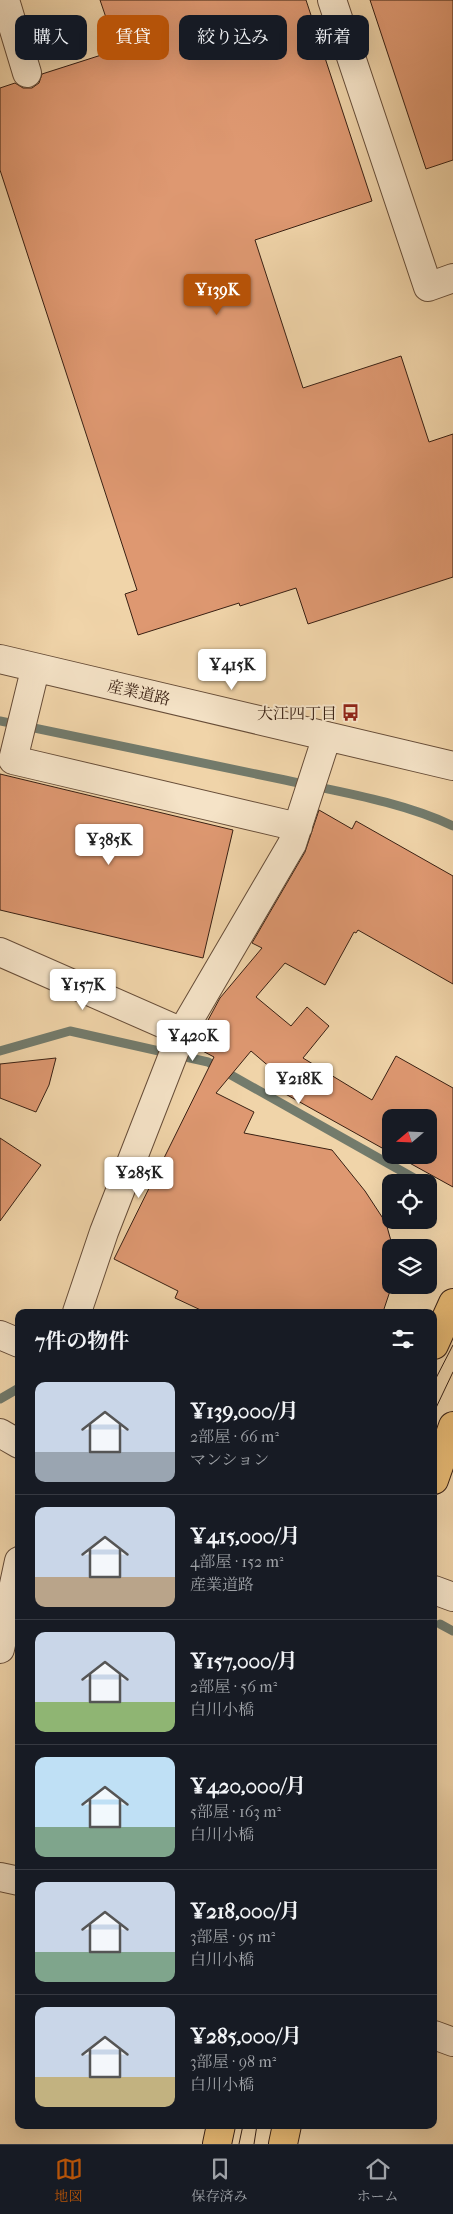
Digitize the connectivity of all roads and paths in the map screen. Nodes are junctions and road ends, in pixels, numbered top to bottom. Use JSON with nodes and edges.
{"nodes":[{"id":1,"x":5,"y":0,"type":"edge"},
{"id":2,"x":332,"y":0,"type":"edge"},
{"id":3,"x":26,"y":73,"type":"dead end"},
{"id":4,"x":453,"y":278,"type":"edge"},
{"id":5,"x":0,"y":659,"type":"edge"},
{"id":6,"x":33,"y":678,"type":"dead end"},
{"id":7,"x":327,"y":736,"type":"junction"},
{"id":8,"x":6,"y":758,"type":"edge"},
{"id":9,"x":453,"y":766,"type":"edge"},
{"id":10,"x":298,"y":826,"type":"junction"},
{"id":11,"x":0,"y":952,"type":"edge"},
{"id":12,"x":181,"y":1034,"type":"junction"},
{"id":13,"x":453,"y":1303,"type":"edge"},
{"id":14,"x":78,"y":1309,"type":"edge"},
{"id":15,"x":0,"y":1335,"type":"edge"},
{"id":16,"x":437,"y":1338,"type":"edge"},
{"id":17,"x":15,"y":1341,"type":"edge"},
{"id":18,"x":453,"y":1426,"type":"edge"},
{"id":19,"x":0,"y":1433,"type":"edge"},
{"id":20,"x":15,"y":1442,"type":"edge"},
{"id":21,"x":437,"y":1471,"type":"edge"},
{"id":22,"x":15,"y":1580,"type":"edge"},
{"id":23,"x":437,"y":1591,"type":"edge"},
{"id":24,"x":453,"y":1597,"type":"edge"},
{"id":25,"x":0,"y":1649,"type":"edge"},
{"id":26,"x":0,"y":1877,"type":"edge"},
{"id":27,"x":15,"y":1880,"type":"edge"},
{"id":28,"x":437,"y":2036,"type":"edge"},
{"id":29,"x":453,"y":2042,"type":"edge"},
{"id":30,"x":220,"y":2129,"type":"edge"},
{"id":31,"x":286,"y":2129,"type":"edge"},
{"id":32,"x":217,"y":2144,"type":"edge"},
{"id":33,"x":283,"y":2144,"type":"edge"}],
"edges":[{"from":1,"to":3,"type":"street"},
{"from":2,"to":4,"type":"street"},
{"from":5,"to":7,"type":"street","name":"産業道路"},
{"from":6,"to":8,"type":"street"},
{"from":7,"to":9,"type":"street","name":"産業道路"},
{"from":7,"to":10,"type":"street"},
{"from":8,"to":10,"type":"street"},
{"from":10,"to":12,"type":"street"},
{"from":11,"to":12,"type":"street"},
{"from":12,"to":14,"type":"street"},
{"from":13,"to":16,"type":"main road"},
{"from":15,"to":17,"type":"street"},
{"from":18,"to":21,"type":"main road"},
{"from":19,"to":20,"type":"street"},
{"from":22,"to":25,"type":"street"},
{"from":23,"to":24,"type":"street"},
{"from":26,"to":27,"type":"street"},
{"from":28,"to":29,"type":"street"},
{"from":30,"to":32,"type":"main road"},
{"from":31,"to":33,"type":"main road"}]}
